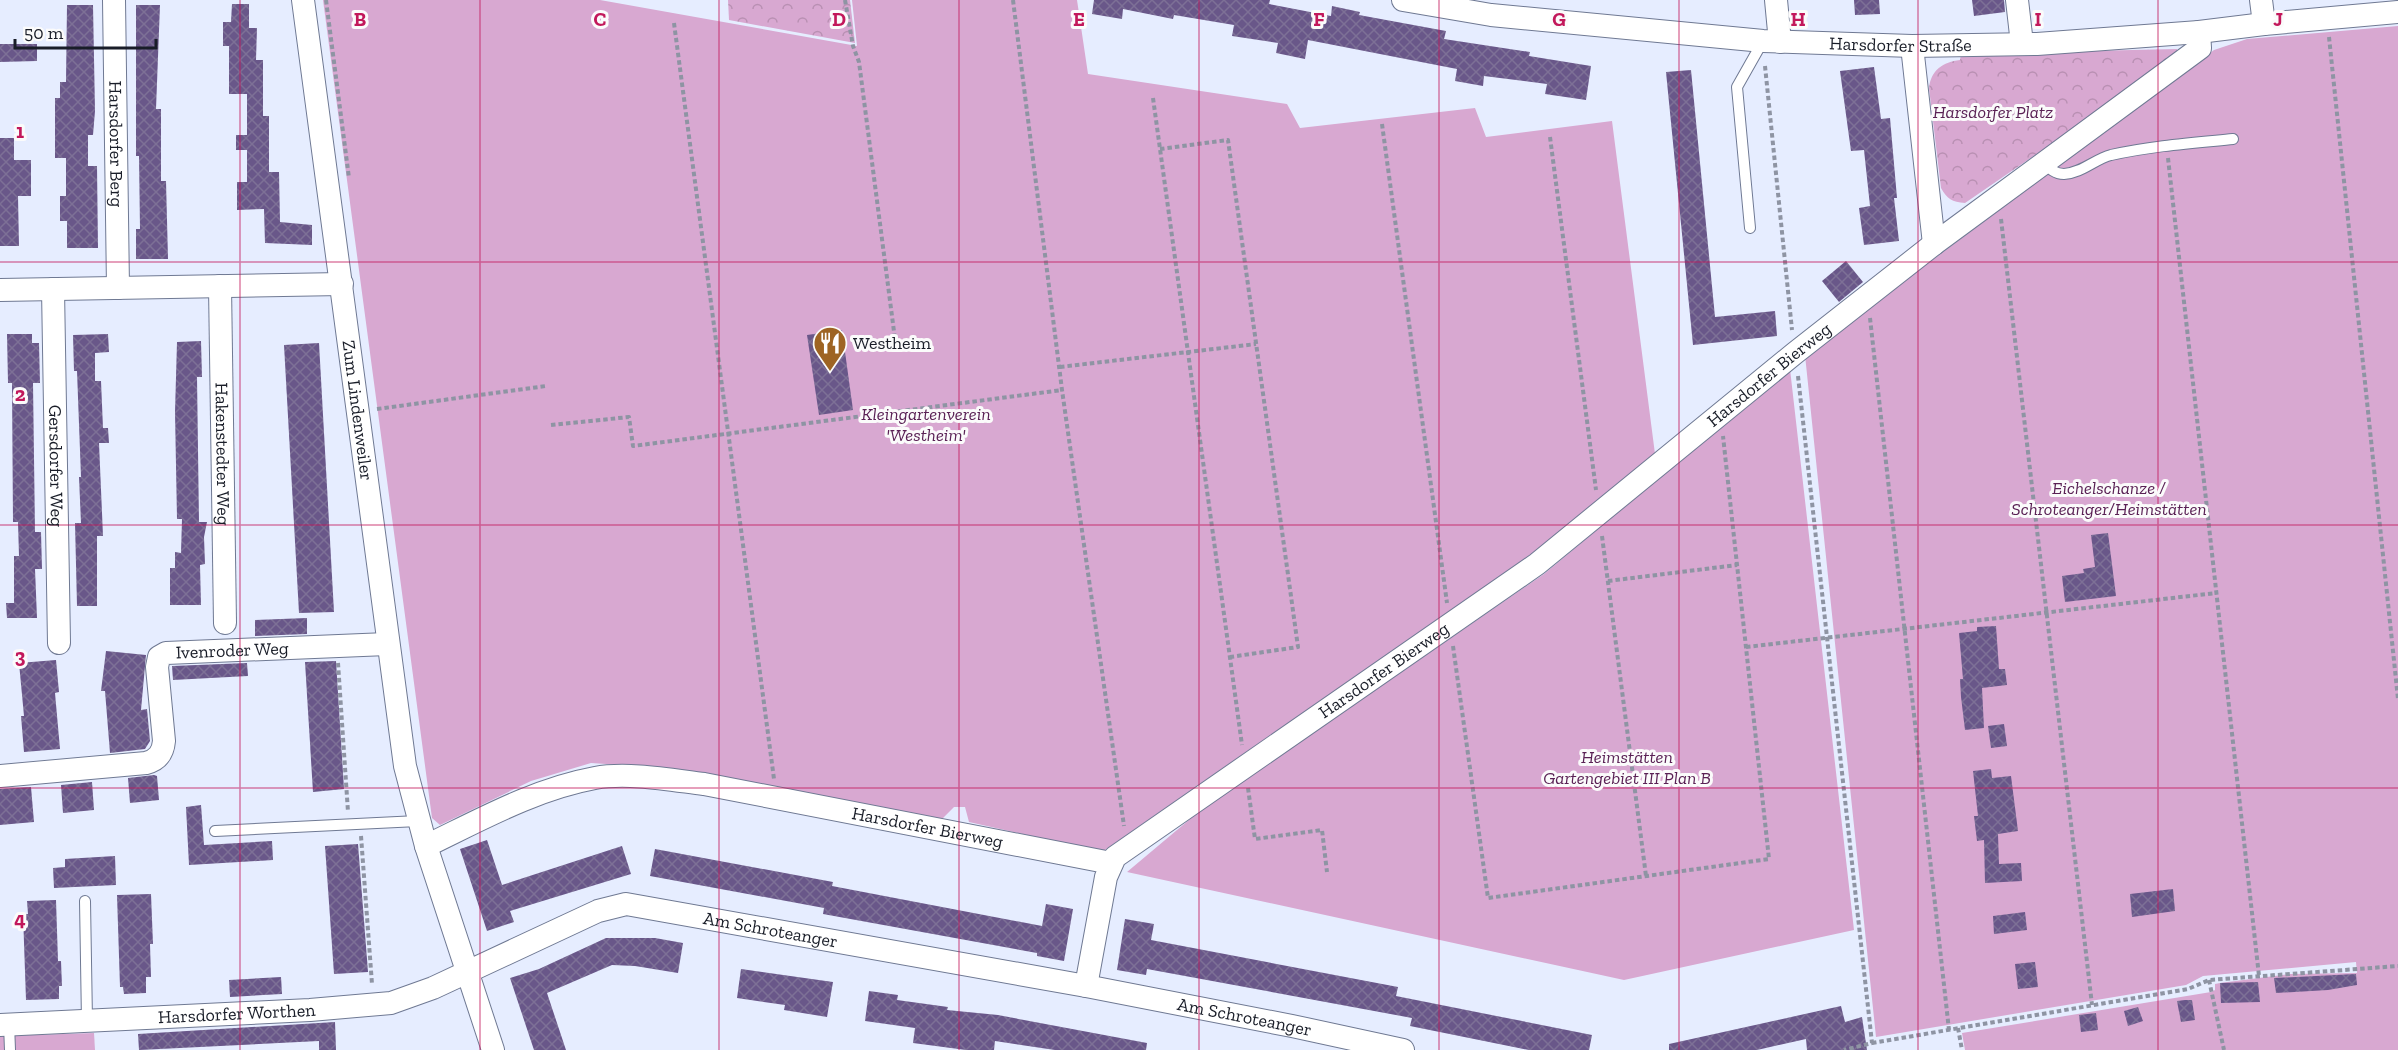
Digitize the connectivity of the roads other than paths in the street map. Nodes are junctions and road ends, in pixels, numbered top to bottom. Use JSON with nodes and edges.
{"nodes":[{"id":1,"x":114,"y":0,"type":"edge"},
{"id":2,"x":303,"y":0,"type":"edge"},
{"id":3,"x":1403,"y":0,"type":"edge"},
{"id":4,"x":1776,"y":0,"type":"edge"},
{"id":5,"x":2018,"y":0,"type":"edge"},
{"id":6,"x":2261,"y":0,"type":"edge"},
{"id":7,"x":1490,"y":8,"type":"edge"},
{"id":8,"x":2398,"y":12,"type":"edge"},
{"id":9,"x":2264,"y":24,"type":"junction"},
{"id":10,"x":2199,"y":32,"type":"junction"},
{"id":11,"x":2022,"y":44,"type":"junction"},
{"id":12,"x":1912,"y":46,"type":"junction"},
{"id":13,"x":1769,"y":48,"type":"junction"},
{"id":14,"x":2233,"y":139,"type":"dead end"},
{"id":15,"x":2044,"y":163,"type":"junction"},
{"id":16,"x":1750,"y":228,"type":"dead end"},
{"id":17,"x":1934,"y":244,"type":"junction"},
{"id":18,"x":342,"y":284,"type":"junction"},
{"id":19,"x":220,"y":286,"type":"junction"},
{"id":20,"x":118,"y":288,"type":"junction"},
{"id":21,"x":53,"y":289,"type":"junction"},
{"id":22,"x":0,"y":290,"type":"edge"},
{"id":23,"x":225,"y":623,"type":"dead end"},
{"id":24,"x":59,"y":643,"type":"dead end"},
{"id":25,"x":387,"y":644,"type":"junction"},
{"id":26,"x":0,"y":776,"type":"edge"},
{"id":27,"x":418,"y":821,"type":"junction"},
{"id":28,"x":215,"y":831,"type":"dead end"},
{"id":29,"x":426,"y":846,"type":"junction"},
{"id":30,"x":1111,"y":863,"type":"junction"},
{"id":31,"x":85,"y":901,"type":"dead end"},
{"id":32,"x":466,"y":972,"type":"junction"},
{"id":33,"x":1086,"y":986,"type":"junction"},
{"id":34,"x":87,"y":1020,"type":"junction"},
{"id":35,"x":5,"y":1024,"type":"edge"},
{"id":36,"x":10,"y":1050,"type":"edge"},
{"id":37,"x":493,"y":1050,"type":"edge"},
{"id":38,"x":1403,"y":1050,"type":"edge"}],
"edges":[{"from":1,"to":20,"type":"street","name":"Harsdorfer Berg"},
{"from":2,"to":18,"type":"street","name":"Zum Lindenweiler"},
{"from":3,"to":7,"type":"street","name":"Harsdorfer Straße"},
{"from":4,"to":13,"type":"street"},
{"from":5,"to":11,"type":"street"},
{"from":6,"to":9,"type":"street"},
{"from":7,"to":13,"type":"street","name":"Harsdorfer Straße"},
{"from":8,"to":9,"type":"street","name":"Harsdorfer Straße"},
{"from":9,"to":10,"type":"street","name":"Harsdorfer Straße"},
{"from":10,"to":11,"type":"street","name":"Harsdorfer Straße"},
{"from":10,"to":15,"type":"street","name":"Harsdorfer Bierweg"},
{"from":11,"to":12,"type":"street","name":"Harsdorfer Straße"},
{"from":12,"to":13,"type":"street","name":"Harsdorfer Straße"},
{"from":12,"to":17,"type":"street"},
{"from":13,"to":16,"type":"lane"},
{"from":14,"to":15,"type":"lane"},
{"from":15,"to":17,"type":"street","name":"Harsdorfer Bierweg"},
{"from":17,"to":30,"type":"street","name":"Harsdorfer Bierweg"},
{"from":18,"to":19,"type":"street"},
{"from":18,"to":25,"type":"street","name":"Zum Lindenweiler"},
{"from":19,"to":20,"type":"street"},
{"from":19,"to":23,"type":"street","name":"Hakenstedter Weg"},
{"from":20,"to":21,"type":"street"},
{"from":21,"to":22,"type":"street"},
{"from":21,"to":24,"type":"street","name":"Gersdorfer Weg"},
{"from":25,"to":26,"type":"street","name":"Ivenroder Weg"},
{"from":25,"to":27,"type":"street","name":"Zum Lindenweiler"},
{"from":27,"to":28,"type":"lane"},
{"from":27,"to":29,"type":"street","name":"Zum Lindenweiler"},
{"from":29,"to":30,"type":"street","name":"Harsdorfer Bierweg"},
{"from":29,"to":32,"type":"street","name":"Zum Lindenweiler"},
{"from":30,"to":33,"type":"street"},
{"from":31,"to":34,"type":"lane"},
{"from":32,"to":33,"type":"street","name":"Am Schroteanger"},
{"from":32,"to":34,"type":"street","name":"Harsdorfer Worthen"},
{"from":32,"to":37,"type":"street","name":"Zum Lindenweiler"},
{"from":33,"to":38,"type":"street","name":"Am Schroteanger"},
{"from":34,"to":35,"type":"street","name":"Harsdorfer Worthen"},
{"from":35,"to":36,"type":"lane"}]}
